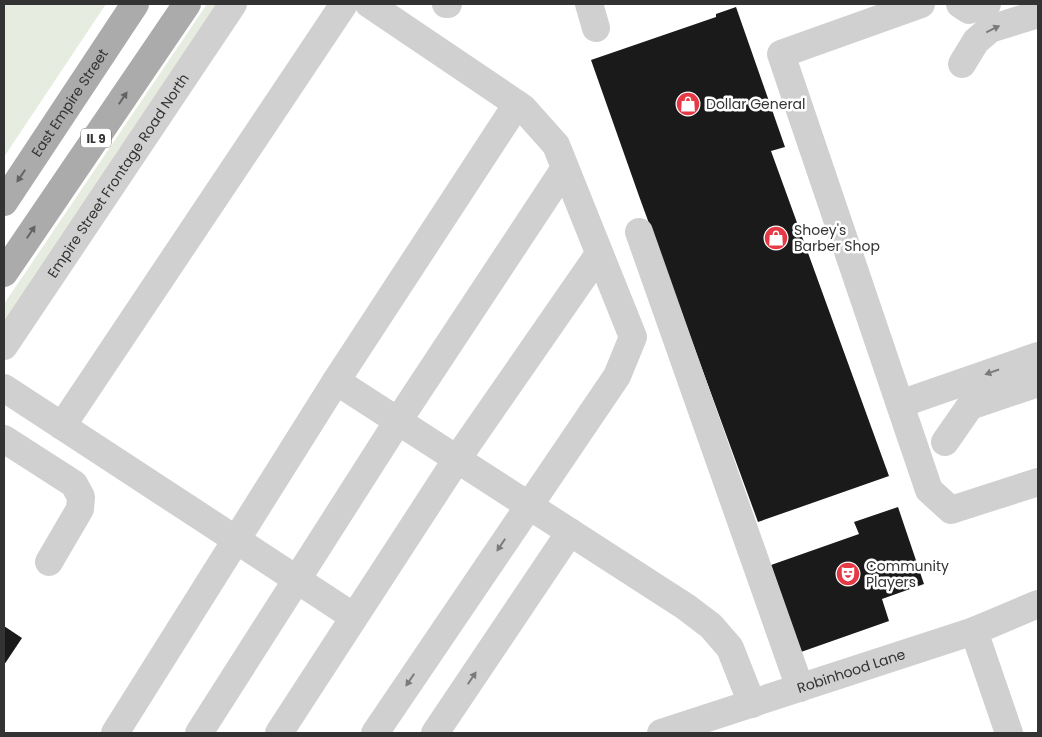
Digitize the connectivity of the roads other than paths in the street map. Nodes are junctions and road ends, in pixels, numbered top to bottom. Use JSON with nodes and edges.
{"nodes":[{"id":1,"x":135,"y":4,"type":"edge"},
{"id":2,"x":187,"y":4,"type":"edge"},
{"id":3,"x":233,"y":4,"type":"edge"},
{"id":4,"x":344,"y":4,"type":"edge"},
{"id":5,"x":368,"y":4,"type":"edge"},
{"id":6,"x":921,"y":4,"type":"edge"},
{"id":7,"x":960,"y":4,"type":"edge"},
{"id":8,"x":987,"y":4,"type":"edge"},
{"id":9,"x":1038,"y":14,"type":"edge"},
{"id":10,"x":962,"y":64,"type":"dead end"},
{"id":11,"x":517,"y":104,"type":"junction"},
{"id":12,"x":565,"y":168,"type":"junction"},
{"id":13,"x":4,"y":202,"type":"edge"},
{"id":14,"x":639,"y":232,"type":"dead end"},
{"id":15,"x":599,"y":254,"type":"junction"},
{"id":16,"x":4,"y":273,"type":"edge"},
{"id":17,"x":4,"y":346,"type":"edge"},
{"id":18,"x":1038,"y":356,"type":"edge"},
{"id":19,"x":336,"y":382,"type":"junction"},
{"id":20,"x":1038,"y":383,"type":"edge"},
{"id":21,"x":4,"y":388,"type":"edge"},
{"id":22,"x":900,"y":404,"type":"junction"},
{"id":23,"x":398,"y":421,"type":"junction"},
{"id":24,"x":62,"y":426,"type":"junction"},
{"id":25,"x":4,"y":439,"type":"edge"},
{"id":26,"x":945,"y":442,"type":"dead end"},
{"id":27,"x":457,"y":458,"type":"junction"},
{"id":28,"x":1038,"y":482,"type":"edge"},
{"id":29,"x":528,"y":505,"type":"junction"},
{"id":30,"x":570,"y":532,"type":"junction"},
{"id":31,"x":237,"y":539,"type":"junction"},
{"id":32,"x":49,"y":562,"type":"dead end"},
{"id":33,"x":297,"y":580,"type":"junction"},
{"id":34,"x":1038,"y":604,"type":"edge"},
{"id":35,"x":354,"y":617,"type":"junction"},
{"id":36,"x":974,"y":631,"type":"junction"},
{"id":37,"x":800,"y":688,"type":"junction"},
{"id":38,"x":752,"y":704,"type":"junction"},
{"id":39,"x":115,"y":733,"type":"edge"},
{"id":40,"x":199,"y":733,"type":"edge"},
{"id":41,"x":279,"y":733,"type":"edge"},
{"id":42,"x":375,"y":733,"type":"edge"},
{"id":43,"x":435,"y":733,"type":"edge"},
{"id":44,"x":661,"y":733,"type":"edge"},
{"id":45,"x":1008,"y":733,"type":"edge"}],
"edges":[{"from":1,"to":13,"type":"main road","name":"East Empire Street","one_way":true},
{"from":16,"to":2,"type":"main road","number":"IL 9","one_way":true},
{"from":3,"to":17,"type":"street","name":"Empire Street Frontage Road North"},
{"from":4,"to":24,"type":"street"},
{"from":5,"to":11,"type":"street"},
{"from":6,"to":22,"type":"street"},
{"from":7,"to":8,"type":"street"},
{"from":10,"to":9,"type":"street","one_way":true},
{"from":11,"to":12,"type":"street"},
{"from":11,"to":19,"type":"street"},
{"from":12,"to":15,"type":"street"},
{"from":12,"to":23,"type":"street"},
{"from":14,"to":37,"type":"street"},
{"from":15,"to":27,"type":"street"},
{"from":15,"to":29,"type":"street"},
{"from":18,"to":22,"type":"street","one_way":true},
{"from":19,"to":23,"type":"street"},
{"from":19,"to":31,"type":"street"},
{"from":20,"to":26,"type":"street"},
{"from":21,"to":24,"type":"street"},
{"from":22,"to":28,"type":"street"},
{"from":23,"to":27,"type":"street"},
{"from":23,"to":33,"type":"street"},
{"from":24,"to":31,"type":"street"},
{"from":25,"to":32,"type":"street"},
{"from":27,"to":29,"type":"street"},
{"from":27,"to":35,"type":"street"},
{"from":29,"to":30,"type":"street"},
{"from":29,"to":42,"type":"street","one_way":true},
{"from":30,"to":38,"type":"street"},
{"from":43,"to":30,"type":"street","one_way":true},
{"from":31,"to":33,"type":"street"},
{"from":31,"to":39,"type":"street"},
{"from":33,"to":35,"type":"street"},
{"from":33,"to":40,"type":"street"},
{"from":34,"to":36,"type":"street","name":"Robinhood Lane"},
{"from":35,"to":41,"type":"street"},
{"from":36,"to":37,"type":"street","name":"Robinhood Lane"},
{"from":36,"to":45,"type":"street"},
{"from":37,"to":38,"type":"street","name":"Robinhood Lane"},
{"from":38,"to":44,"type":"street","name":"Robinhood Lane"}]}
